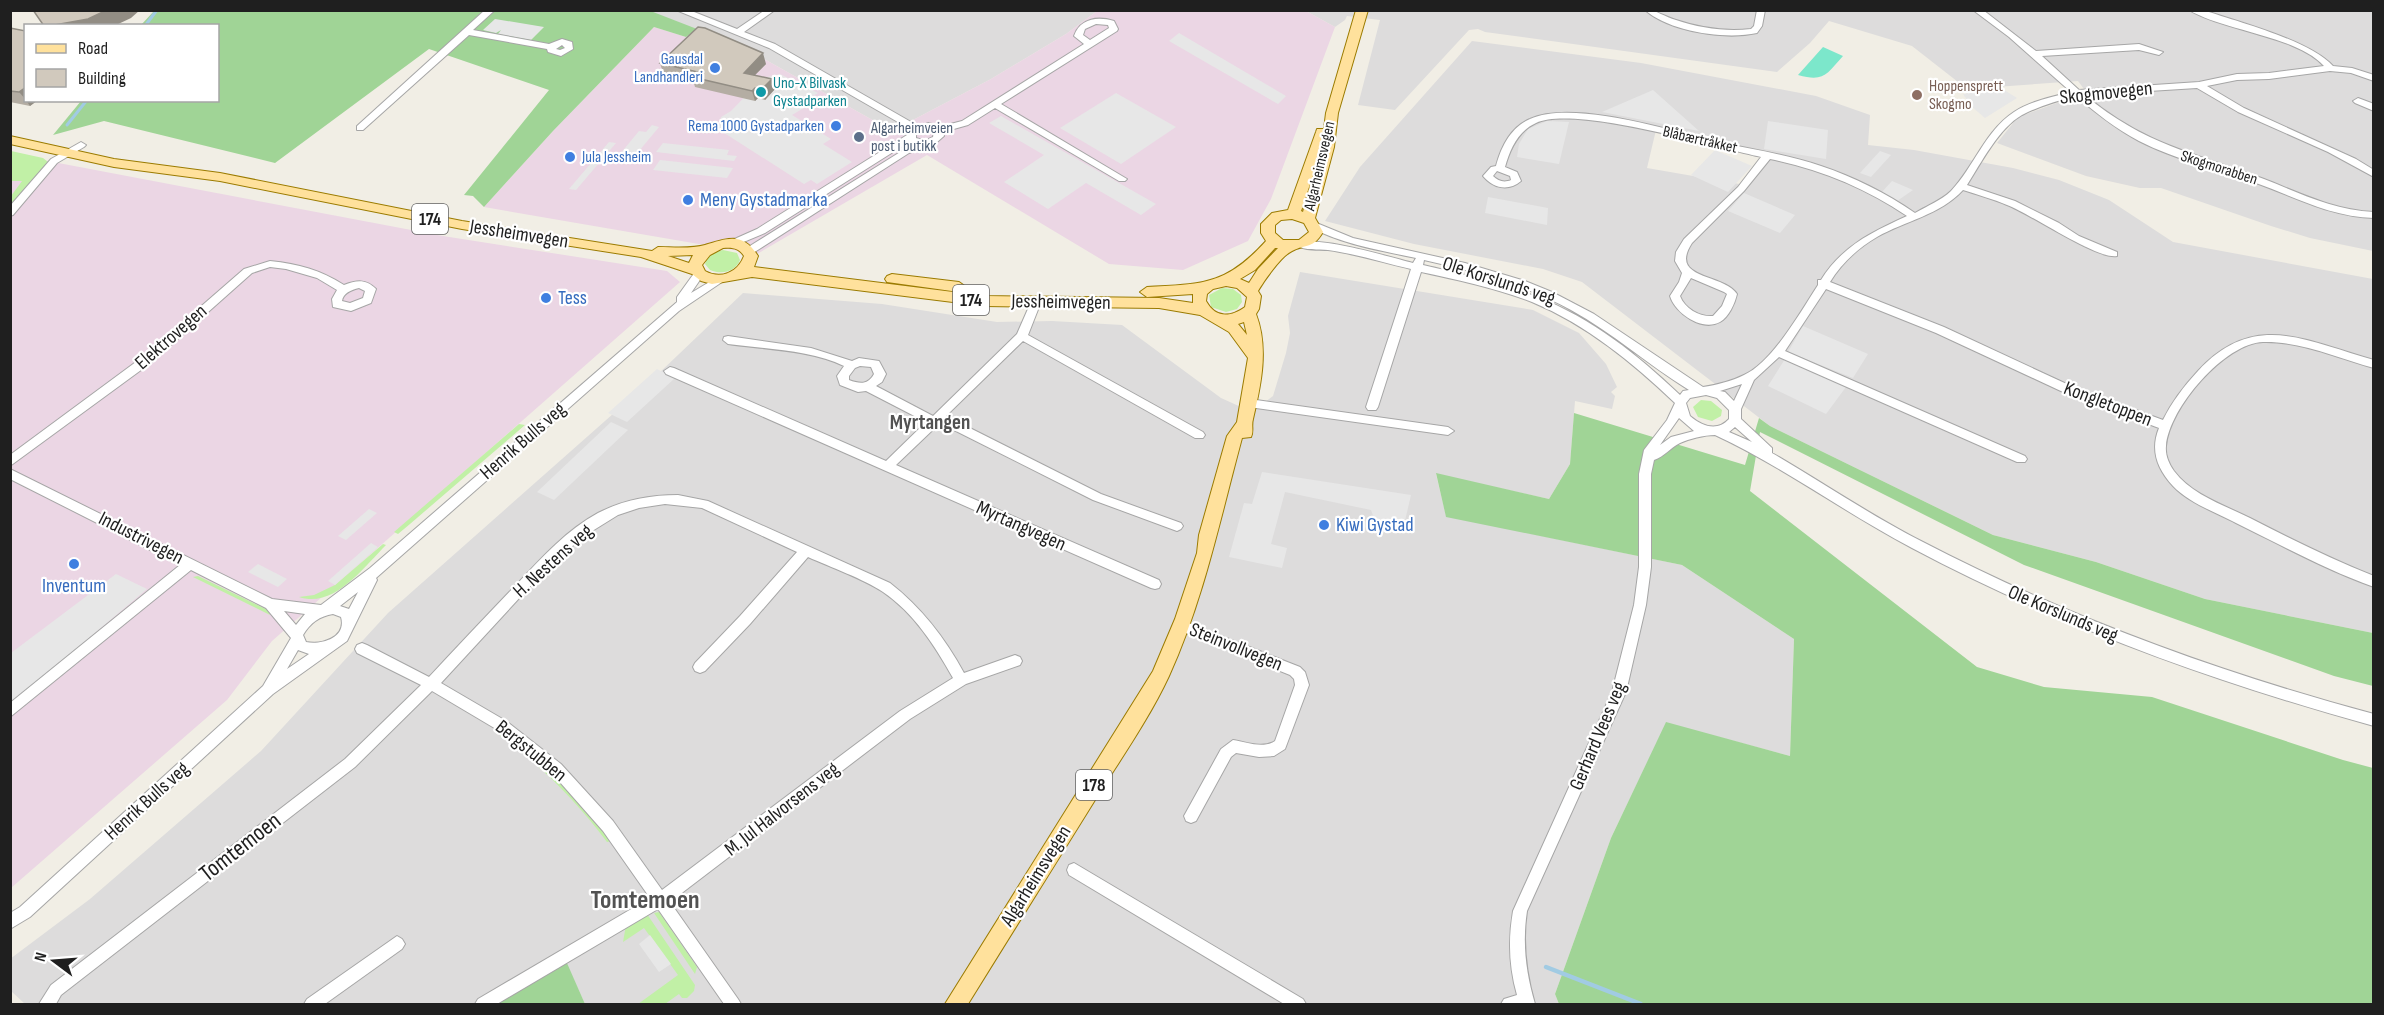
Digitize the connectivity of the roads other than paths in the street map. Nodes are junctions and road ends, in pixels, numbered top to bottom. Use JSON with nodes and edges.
{"nodes":[{"id":1,"x":491,"y":10,"type":"edge"},
{"id":2,"x":680,"y":10,"type":"edge"},
{"id":3,"x":771,"y":10,"type":"edge"},
{"id":4,"x":1362,"y":10,"type":"edge"},
{"id":5,"x":1648,"y":10,"type":"edge"},
{"id":6,"x":1761,"y":10,"type":"edge"},
{"id":7,"x":1977,"y":10,"type":"edge"},
{"id":8,"x":2193,"y":10,"type":"edge"},
{"id":9,"x":468,"y":32,"type":"junction"},
{"id":10,"x":738,"y":32,"type":"junction"},
{"id":11,"x":1090,"y":44,"type":"dead end"},
{"id":12,"x":551,"y":47,"type":"dead end"},
{"id":13,"x":2159,"y":52,"type":"dead end"},
{"id":14,"x":2034,"y":54,"type":"junction"},
{"id":15,"x":2330,"y":68,"type":"junction"},
{"id":16,"x":2373,"y":78,"type":"edge"},
{"id":17,"x":2199,"y":85,"type":"junction"},
{"id":18,"x":2078,"y":93,"type":"junction"},
{"id":19,"x":2358,"y":100,"type":"dead end"},
{"id":20,"x":996,"y":105,"type":"junction"},
{"id":21,"x":2373,"y":108,"type":"edge"},
{"id":22,"x":1332,"y":113,"type":"junction"},
{"id":23,"x":360,"y":128,"type":"dead end"},
{"id":24,"x":938,"y":130,"type":"junction"},
{"id":25,"x":10,"y":132,"type":"edge"},
{"id":26,"x":912,"y":132,"type":"junction"},
{"id":27,"x":10,"y":140,"type":"edge"},
{"id":28,"x":921,"y":144,"type":"junction"},
{"id":29,"x":74,"y":151,"type":"junction"},
{"id":30,"x":1767,"y":156,"type":"junction"},
{"id":31,"x":1500,"y":168,"type":"dead end"},
{"id":32,"x":2373,"y":174,"type":"edge"},
{"id":33,"x":1122,"y":179,"type":"dead end"},
{"id":34,"x":1961,"y":186,"type":"junction"},
{"id":35,"x":10,"y":213,"type":"edge"},
{"id":36,"x":1293,"y":214,"type":"junction"},
{"id":37,"x":2373,"y":215,"type":"edge"},
{"id":38,"x":1915,"y":217,"type":"junction"},
{"id":39,"x":1311,"y":222,"type":"junction"},
{"id":40,"x":1273,"y":241,"type":"junction"},
{"id":41,"x":734,"y":243,"type":"junction"},
{"id":42,"x":1295,"y":246,"type":"junction"},
{"id":43,"x":706,"y":250,"type":"junction"},
{"id":44,"x":642,"y":253,"type":"junction"},
{"id":45,"x":750,"y":253,"type":"junction"},
{"id":46,"x":2113,"y":254,"type":"dead end"},
{"id":47,"x":1418,"y":262,"type":"junction"},
{"id":48,"x":697,"y":272,"type":"junction"},
{"id":49,"x":741,"y":273,"type":"junction"},
{"id":50,"x":1687,"y":273,"type":"junction"},
{"id":51,"x":720,"y":280,"type":"junction"},
{"id":52,"x":1226,"y":281,"type":"junction"},
{"id":53,"x":1822,"y":283,"type":"junction"},
{"id":54,"x":343,"y":290,"type":"dead end"},
{"id":55,"x":1203,"y":290,"type":"junction"},
{"id":56,"x":1251,"y":291,"type":"junction"},
{"id":57,"x":1036,"y":302,"type":"junction"},
{"id":58,"x":675,"y":308,"type":"junction"},
{"id":59,"x":1202,"y":310,"type":"junction"},
{"id":60,"x":1248,"y":314,"type":"junction"},
{"id":61,"x":1222,"y":320,"type":"junction"},
{"id":62,"x":1022,"y":336,"type":"junction"},
{"id":63,"x":729,"y":340,"type":"dead end"},
{"id":64,"x":1779,"y":352,"type":"junction"},
{"id":65,"x":1254,"y":356,"type":"junction"},
{"id":66,"x":2373,"y":364,"type":"edge"},
{"id":67,"x":851,"y":365,"type":"junction"},
{"id":68,"x":670,"y":371,"type":"dead end"},
{"id":69,"x":1749,"y":378,"type":"junction"},
{"id":70,"x":867,"y":387,"type":"junction"},
{"id":71,"x":1703,"y":391,"type":"junction"},
{"id":72,"x":1249,"y":403,"type":"junction"},
{"id":73,"x":1680,"y":404,"type":"junction"},
{"id":74,"x":1372,"y":407,"type":"dead end"},
{"id":75,"x":1735,"y":415,"type":"junction"},
{"id":76,"x":936,"y":419,"type":"junction"},
{"id":77,"x":2166,"y":426,"type":"junction"},
{"id":78,"x":1448,"y":431,"type":"dead end"},
{"id":79,"x":1712,"y":431,"type":"junction"},
{"id":80,"x":1199,"y":435,"type":"dead end"},
{"id":81,"x":1650,"y":456,"type":"junction"},
{"id":82,"x":1775,"y":459,"type":"junction"},
{"id":83,"x":2021,"y":459,"type":"dead end"},
{"id":84,"x":10,"y":462,"type":"edge"},
{"id":85,"x":887,"y":467,"type":"junction"},
{"id":86,"x":10,"y":473,"type":"edge"},
{"id":87,"x":1177,"y":526,"type":"dead end"},
{"id":88,"x":806,"y":550,"type":"junction"},
{"id":89,"x":191,"y":563,"type":"junction"},
{"id":90,"x":373,"y":576,"type":"junction"},
{"id":91,"x":2373,"y":582,"type":"edge"},
{"id":92,"x":1155,"y":584,"type":"dead end"},
{"id":93,"x":270,"y":604,"type":"junction"},
{"id":94,"x":323,"y":611,"type":"junction"},
{"id":95,"x":349,"y":621,"type":"junction"},
{"id":96,"x":1181,"y":626,"type":"junction"},
{"id":97,"x":297,"y":638,"type":"junction"},
{"id":98,"x":330,"y":646,"type":"junction"},
{"id":99,"x":362,"y":649,"type":"dead end"},
{"id":100,"x":1015,"y":661,"type":"dead end"},
{"id":101,"x":700,"y":667,"type":"dead end"},
{"id":102,"x":960,"y":680,"type":"junction"},
{"id":103,"x":430,"y":685,"type":"junction"},
{"id":104,"x":268,"y":690,"type":"junction"},
{"id":105,"x":10,"y":711,"type":"edge"},
{"id":106,"x":2373,"y":720,"type":"edge"},
{"id":107,"x":1191,"y":816,"type":"dead end"},
{"id":108,"x":1074,"y":870,"type":"dead end"},
{"id":109,"x":660,"y":900,"type":"junction"},
{"id":110,"x":25,"y":912,"type":"junction"},
{"id":111,"x":10,"y":922,"type":"edge"},
{"id":112,"x":10,"y":932,"type":"edge"},
{"id":113,"x":398,"y":944,"type":"dead end"},
{"id":114,"x":1526,"y":1003,"type":"edge"},
{"id":115,"x":47,"y":1005,"type":"edge"},
{"id":116,"x":312,"y":1005,"type":"edge"},
{"id":117,"x":483,"y":1005,"type":"edge"},
{"id":118,"x":733,"y":1005,"type":"edge"},
{"id":119,"x":956,"y":1005,"type":"edge"},
{"id":120,"x":1298,"y":1005,"type":"edge"},
{"id":121,"x":1509,"y":1005,"type":"edge"}],
"edges":[{"from":1,"to":9,"type":"street"},
{"from":2,"to":10,"type":"street"},
{"from":3,"to":10,"type":"street"},
{"from":4,"to":22,"type":"main road","name":"Algarheimsvegen"},
{"from":5,"to":6,"type":"street"},
{"from":7,"to":14,"type":"street","name":"Skogmorabben"},
{"from":8,"to":15,"type":"street","name":"Skogmovegen"},
{"from":9,"to":12,"type":"street"},
{"from":9,"to":23,"type":"street"},
{"from":10,"to":26,"type":"street"},
{"from":11,"to":20,"type":"street"},
{"from":13,"to":14,"type":"street"},
{"from":14,"to":18,"type":"street","name":"Skogmorabben"},
{"from":15,"to":16,"type":"street","name":"Skogmovegen"},
{"from":15,"to":17,"type":"street","name":"Skogmovegen"},
{"from":17,"to":18,"type":"street","name":"Skogmovegen"},
{"from":17,"to":32,"type":"street"},
{"from":18,"to":34,"type":"street","name":"Skogmovegen"},
{"from":18,"to":37,"type":"street","name":"Skogmorabben"},
{"from":19,"to":21,"type":"street"},
{"from":20,"to":24,"type":"street"},
{"from":20,"to":33,"type":"street"},
{"from":22,"to":36,"type":"main road","name":"Algarheimsvegen"},
{"from":22,"to":39,"type":"main road","name":"Algarheimsvegen"},
{"from":24,"to":26,"type":"street"},
{"from":24,"to":28,"type":"street"},
{"from":25,"to":29,"type":"main road","name":"Jessheimvegen","number":"174"},
{"from":26,"to":28,"type":"street"},
{"from":26,"to":41,"type":"street"},
{"from":27,"to":29,"type":"main road","name":"Jessheimvegen","number":"174"},
{"from":28,"to":45,"type":"street"},
{"from":29,"to":35,"type":"street"},
{"from":29,"to":44,"type":"main road","name":"Jessheimvegen","number":"174"},
{"from":30,"to":31,"type":"street","name":"Blåbærtråkket"},
{"from":30,"to":38,"type":"street","name":"Blåbærtråkket"},
{"from":30,"to":50,"type":"street"},
{"from":34,"to":38,"type":"street","name":"Skogmovegen"},
{"from":34,"to":46,"type":"street"},
{"from":36,"to":39,"type":"main road"},
{"from":36,"to":40,"type":"main road"},
{"from":38,"to":53,"type":"street","name":"Skogmovegen"},
{"from":39,"to":42,"type":"main road"},
{"from":39,"to":47,"type":"street","name":"Ole Korslunds veg"},
{"from":40,"to":42,"type":"main road"},
{"from":40,"to":52,"type":"main road","number":"174"},
{"from":41,"to":43,"type":"main road","number":"174"},
{"from":41,"to":45,"type":"main road","number":"174"},
{"from":42,"to":47,"type":"street","name":"Ole Korslunds veg"},
{"from":42,"to":56,"type":"main road"},
{"from":43,"to":44,"type":"main road","name":"Jessheimvegen","number":"174"},
{"from":43,"to":48,"type":"main road"},
{"from":44,"to":48,"type":"main road","name":"Jessheimvegen","number":"174"},
{"from":45,"to":49,"type":"main road"},
{"from":45,"to":55,"type":"main road","name":"Jessheimvegen","number":"174"},
{"from":47,"to":71,"type":"street","name":"Ole Korslunds veg"},
{"from":47,"to":73,"type":"street","name":"Ole Korslunds veg"},
{"from":47,"to":74,"type":"street"},
{"from":48,"to":51,"type":"main road","number":"174"},
{"from":48,"to":58,"type":"street","name":"Henrik Bulls veg"},
{"from":49,"to":51,"type":"main road","number":"174"},
{"from":49,"to":57,"type":"main road","name":"Jessheimvegen","number":"174"},
{"from":50,"to":50,"type":"street"},
{"from":51,"to":58,"type":"street","name":"Henrik Bulls veg"},
{"from":52,"to":55,"type":"main road","number":"174"},
{"from":52,"to":56,"type":"main road"},
{"from":53,"to":64,"type":"street","name":"Skogmovegen"},
{"from":53,"to":77,"type":"street","name":"Kongletoppen"},
{"from":54,"to":84,"type":"street","name":"Elektrovegen"},
{"from":55,"to":59,"type":"main road"},
{"from":56,"to":60,"type":"main road"},
{"from":57,"to":59,"type":"main road","name":"Jessheimvegen","number":"174"},
{"from":57,"to":62,"type":"street"},
{"from":58,"to":90,"type":"street","name":"Henrik Bulls veg"},
{"from":59,"to":61,"type":"main road","number":"174"},
{"from":60,"to":61,"type":"main road"},
{"from":60,"to":65,"type":"main road","name":"Algarheimsvegen","number":"178"},
{"from":61,"to":65,"type":"main road"},
{"from":62,"to":76,"type":"street"},
{"from":62,"to":80,"type":"street"},
{"from":63,"to":67,"type":"street"},
{"from":64,"to":69,"type":"street","name":"Skogmovegen"},
{"from":64,"to":83,"type":"street"},
{"from":65,"to":72,"type":"main road","name":"Algarheimsvegen","number":"178"},
{"from":66,"to":77,"type":"street"},
{"from":67,"to":70,"type":"street"},
{"from":67,"to":70,"type":"street"},
{"from":68,"to":85,"type":"street","name":"Myrtangvegen"},
{"from":69,"to":71,"type":"street","name":"Skogmovegen"},
{"from":69,"to":75,"type":"street","name":"Skogmovegen"},
{"from":70,"to":76,"type":"street"},
{"from":71,"to":73,"type":"street"},
{"from":71,"to":75,"type":"street"},
{"from":72,"to":78,"type":"street"},
{"from":72,"to":96,"type":"main road","name":"Algarheimsvegen","number":"178"},
{"from":73,"to":79,"type":"street"},
{"from":73,"to":81,"type":"street","name":"Gerhard Vees veg"},
{"from":75,"to":79,"type":"street"},
{"from":75,"to":82,"type":"street","name":"Ole Korslunds veg"},
{"from":76,"to":85,"type":"street"},
{"from":76,"to":87,"type":"street"},
{"from":77,"to":91,"type":"street","name":"Kongletoppen"},
{"from":79,"to":81,"type":"street"},
{"from":79,"to":82,"type":"street","name":"Ole Korslunds veg"},
{"from":81,"to":114,"type":"street","name":"Gerhard Vees veg"},
{"from":82,"to":106,"type":"street","name":"Ole Korslunds veg"},
{"from":85,"to":92,"type":"street","name":"Myrtangvegen"},
{"from":86,"to":89,"type":"street","name":"Industrivegen"},
{"from":88,"to":101,"type":"street"},
{"from":88,"to":102,"type":"street","name":"H. Nestens veg"},
{"from":88,"to":103,"type":"street","name":"H. Nestens veg"},
{"from":89,"to":93,"type":"street","name":"Industrivegen"},
{"from":89,"to":105,"type":"street"},
{"from":90,"to":94,"type":"street","name":"Henrik Bulls veg"},
{"from":90,"to":95,"type":"street","name":"Henrik Bulls veg"},
{"from":93,"to":94,"type":"street","name":"Industrivegen"},
{"from":93,"to":97,"type":"street","name":"Industrivegen"},
{"from":94,"to":95,"type":"street"},
{"from":94,"to":97,"type":"street","name":"Henrik Bulls veg"},
{"from":95,"to":98,"type":"street","name":"Henrik Bulls veg"},
{"from":96,"to":107,"type":"street","name":"Steinvollvegen"},
{"from":96,"to":119,"type":"main road","name":"Algarheimsvegen","number":"178"},
{"from":97,"to":98,"type":"street"},
{"from":97,"to":104,"type":"street","name":"Henrik Bulls veg"},
{"from":98,"to":104,"type":"street","name":"Henrik Bulls veg"},
{"from":99,"to":103,"type":"street","name":"Bergstubben"},
{"from":100,"to":102,"type":"street","name":"M. Jul Halvorsens veg"},
{"from":102,"to":109,"type":"street","name":"M. Jul Halvorsens veg"},
{"from":103,"to":109,"type":"street","name":"Bergstubben"},
{"from":103,"to":115,"type":"street","name":"Tomtemoen"},
{"from":104,"to":110,"type":"street","name":"Henrik Bulls veg"},
{"from":108,"to":120,"type":"street"},
{"from":109,"to":117,"type":"street","name":"M. Jul Halvorsens veg"},
{"from":109,"to":118,"type":"street"},
{"from":110,"to":111,"type":"street","name":"Henrik Bulls veg"},
{"from":110,"to":112,"type":"street","name":"Henrik Bulls veg"},
{"from":113,"to":116,"type":"street"},
{"from":114,"to":121,"type":"street"}]}
